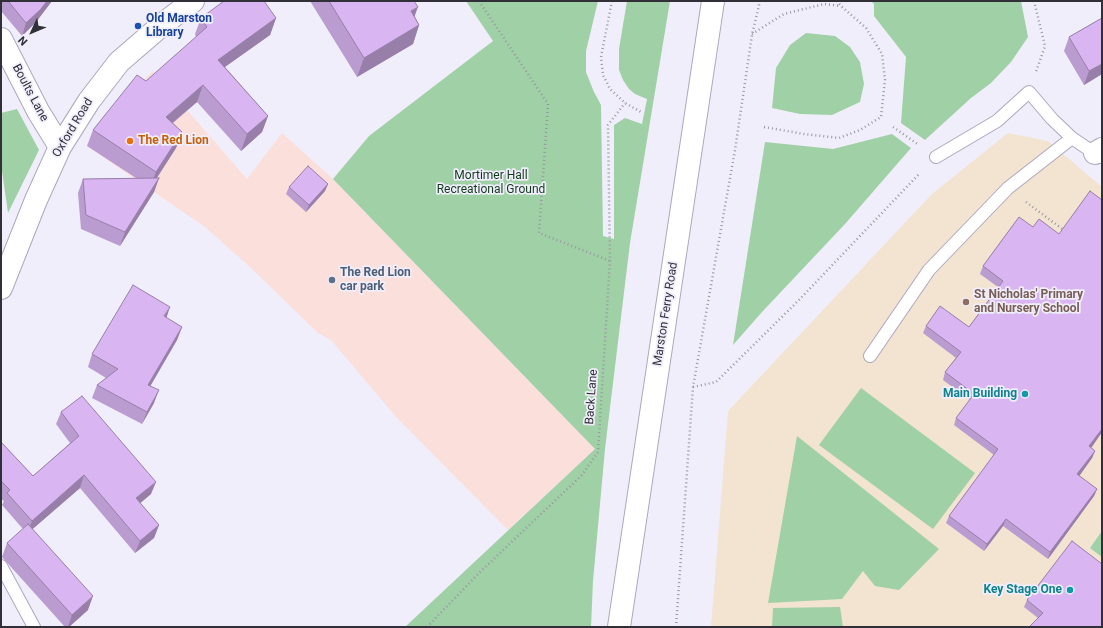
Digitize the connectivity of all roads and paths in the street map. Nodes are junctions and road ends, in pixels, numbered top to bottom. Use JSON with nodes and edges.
{"nodes":[{"id":1,"x":193,"y":1,"type":"edge"},
{"id":2,"x":479,"y":1,"type":"edge"},
{"id":3,"x":612,"y":1,"type":"edge"},
{"id":4,"x":713,"y":1,"type":"edge"},
{"id":5,"x":760,"y":1,"type":"edge"},
{"id":6,"x":838,"y":1,"type":"edge"},
{"id":7,"x":1034,"y":1,"type":"edge"},
{"id":8,"x":841,"y":6,"type":"junction"},
{"id":9,"x":752,"y":35,"type":"junction"},
{"id":10,"x":1,"y":39,"type":"edge"},
{"id":11,"x":1029,"y":92,"type":"junction"},
{"id":12,"x":625,"y":103,"type":"junction"},
{"id":13,"x":641,"y":112,"type":"dead end"},
{"id":14,"x":764,"y":127,"type":"dead end"},
{"id":15,"x":893,"y":127,"type":"dead end"},
{"id":16,"x":1072,"y":138,"type":"junction"},
{"id":17,"x":60,"y":147,"type":"junction"},
{"id":18,"x":1100,"y":154,"type":"edge"},
{"id":19,"x":936,"y":157,"type":"junction"},
{"id":20,"x":1008,"y":188,"type":"junction"},
{"id":21,"x":1071,"y":235,"type":"edge"},
{"id":22,"x":610,"y":261,"type":"junction"},
{"id":23,"x":1,"y":288,"type":"edge"},
{"id":24,"x":870,"y":356,"type":"dead end"},
{"id":25,"x":693,"y":387,"type":"junction"},
{"id":26,"x":1,"y":566,"type":"edge"},
{"id":27,"x":34,"y":627,"type":"edge"},
{"id":28,"x":427,"y":627,"type":"edge"},
{"id":29,"x":619,"y":627,"type":"edge"},
{"id":30,"x":676,"y":627,"type":"edge"}],
"edges":[{"from":1,"to":17,"type":"main road","name":"Oxford Road"},
{"from":2,"to":22,"type":"path"},
{"from":3,"to":12,"type":"path"},
{"from":4,"to":29,"type":"main road","name":"Marston Ferry Road"},
{"from":5,"to":9,"type":"path"},
{"from":6,"to":8,"type":"path"},
{"from":7,"to":11,"type":"path"},
{"from":8,"to":9,"type":"path"},
{"from":8,"to":14,"type":"path"},
{"from":9,"to":25,"type":"path"},
{"from":10,"to":17,"type":"main road","name":"Boults Lane"},
{"from":11,"to":16,"type":"lane"},
{"from":11,"to":19,"type":"lane"},
{"from":12,"to":13,"type":"path"},
{"from":12,"to":22,"type":"path","name":"Back Lane"},
{"from":15,"to":19,"type":"path"},
{"from":16,"to":18,"type":"lane"},
{"from":16,"to":20,"type":"lane"},
{"from":17,"to":23,"type":"main road","name":"Oxford Road"},
{"from":19,"to":25,"type":"path"},
{"from":20,"to":21,"type":"path"},
{"from":20,"to":24,"type":"lane"},
{"from":22,"to":28,"type":"path","name":"Back Lane"},
{"from":25,"to":30,"type":"path"},
{"from":26,"to":27,"type":"lane"}]}
